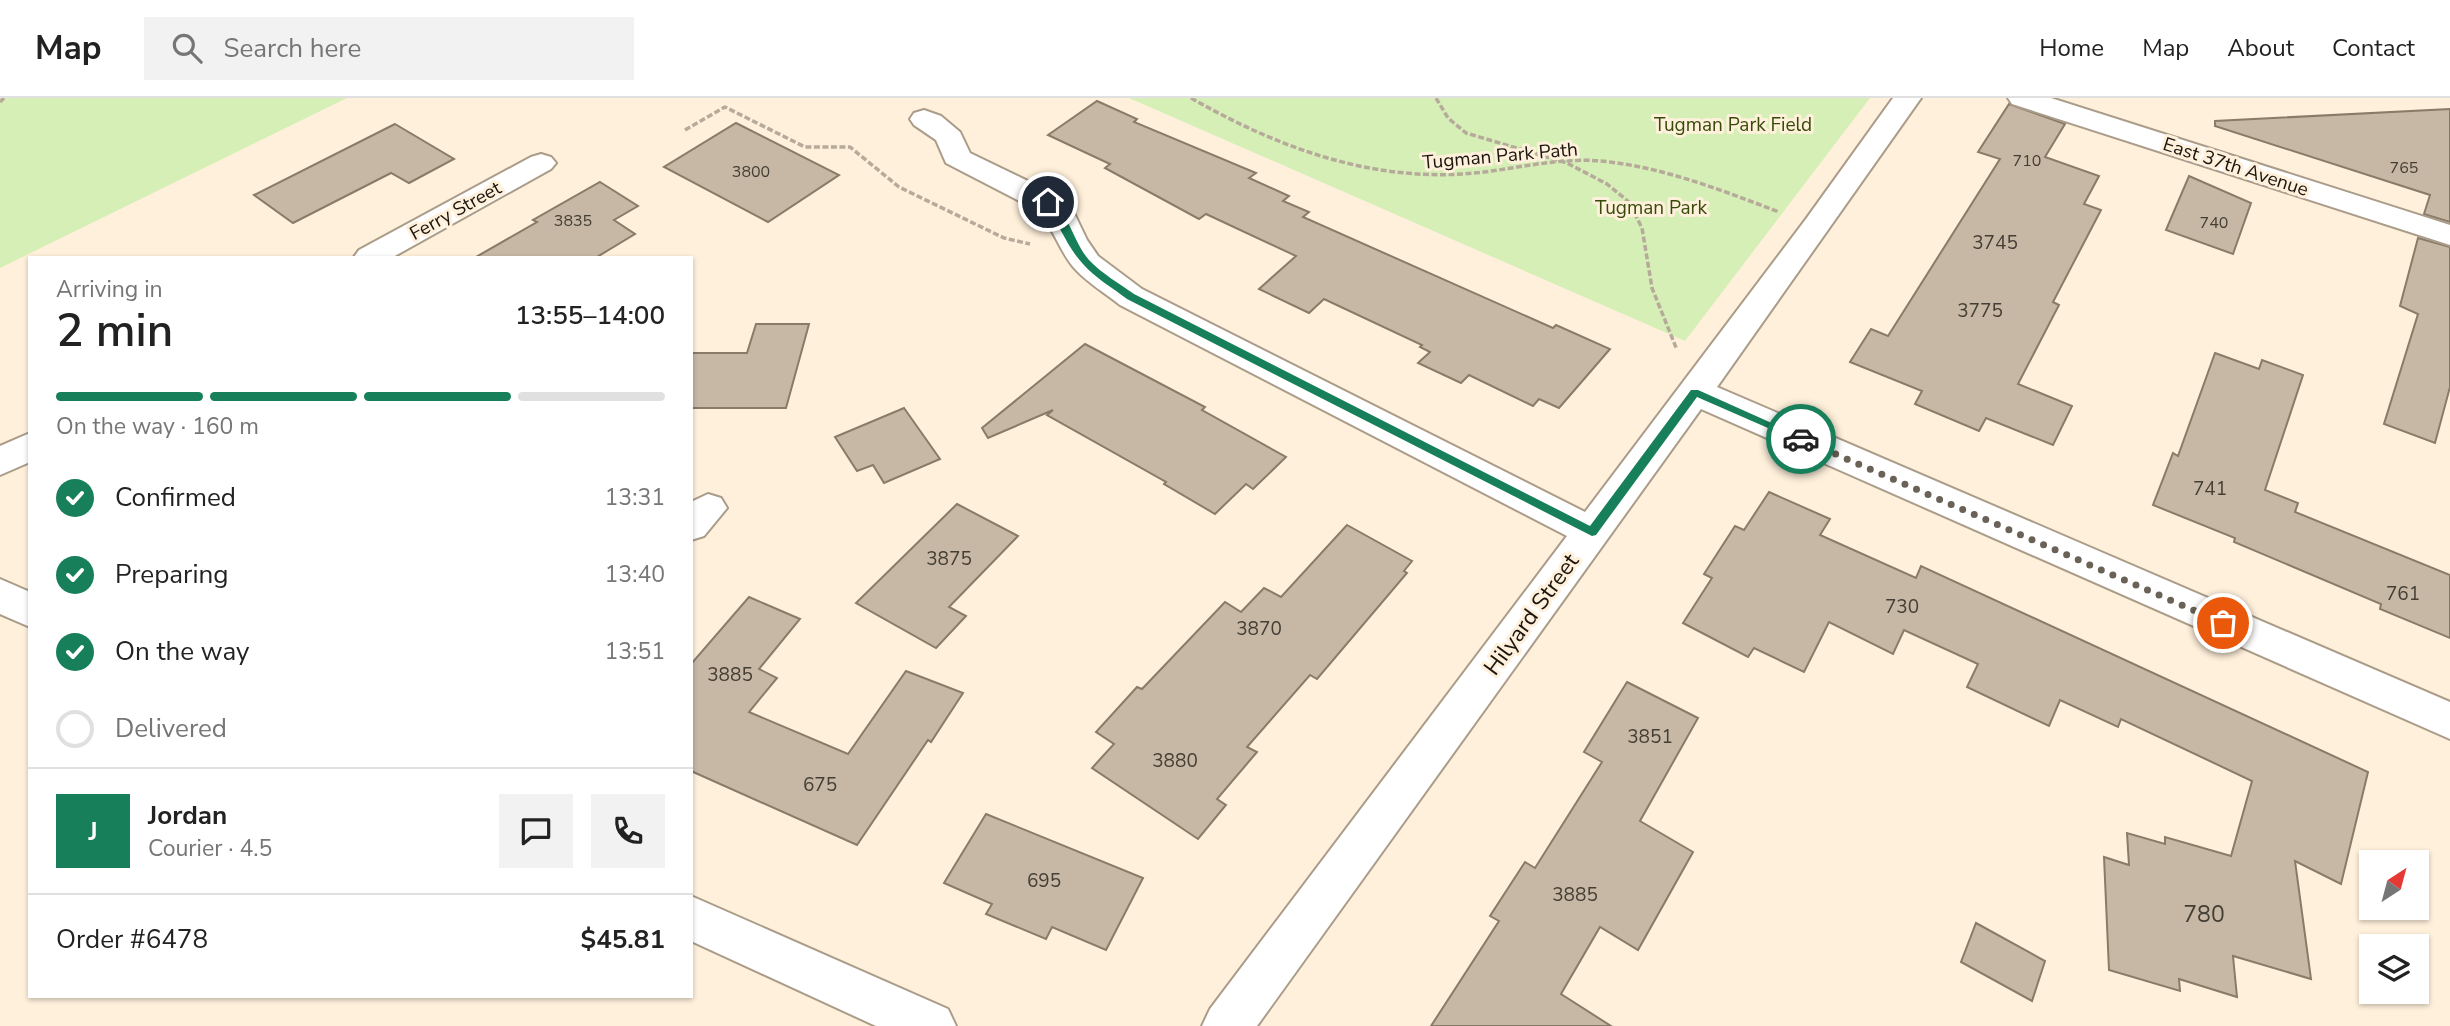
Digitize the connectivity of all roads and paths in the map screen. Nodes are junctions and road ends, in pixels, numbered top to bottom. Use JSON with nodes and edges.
{"nodes":[{"id":1,"x":4,"y":98,"type":"edge"},
{"id":2,"x":1191,"y":98,"type":"edge"},
{"id":3,"x":1436,"y":98,"type":"edge"},
{"id":4,"x":1907,"y":98,"type":"edge"},
{"id":5,"x":2022,"y":98,"type":"edge"},
{"id":6,"x":0,"y":102,"type":"edge"},
{"id":7,"x":924,"y":119,"type":"dead end"},
{"id":8,"x":685,"y":130,"type":"dead end"},
{"id":9,"x":1557,"y":161,"type":"junction"},
{"id":10,"x":541,"y":163,"type":"dead end"},
{"id":11,"x":1817,"y":226,"type":"junction"},
{"id":12,"x":2450,"y":234,"type":"edge"},
{"id":13,"x":1031,"y":245,"type":"dead end"},
{"id":14,"x":372,"y":256,"type":"edge"},
{"id":15,"x":1695,"y":392,"type":"junction"},
{"id":16,"x":28,"y":447,"type":"edge"},
{"id":17,"x":0,"y":462,"type":"edge"},
{"id":18,"x":1592,"y":532,"type":"junction"},
{"id":19,"x":0,"y":595,"type":"edge"},
{"id":20,"x":28,"y":610,"type":"edge"},
{"id":21,"x":2450,"y":722,"type":"edge"},
{"id":22,"x":693,"y":919,"type":"edge"},
{"id":23,"x":931,"y":1026,"type":"edge"},
{"id":24,"x":1227,"y":1026,"type":"edge"}],
"edges":[{"from":1,"to":6,"type":"path"},
{"from":2,"to":9,"type":"path","name":"Tugman Park Path"},
{"from":3,"to":9,"type":"path"},
{"from":4,"to":11,"type":"street","name":"Hilyard Street"},
{"from":5,"to":12,"type":"street","name":"East 37th Avenue"},
{"from":7,"to":18,"type":"street"},
{"from":8,"to":13,"type":"path"},
{"from":9,"to":11,"type":"path","name":"Tugman Park Path"},
{"from":9,"to":15,"type":"path"},
{"from":10,"to":14,"type":"street","name":"Ferry Street"},
{"from":11,"to":15,"type":"street","name":"Hilyard Street"},
{"from":15,"to":18,"type":"street","name":"Hilyard Street"},
{"from":15,"to":21,"type":"street"},
{"from":16,"to":17,"type":"street"},
{"from":18,"to":24,"type":"street","name":"Hilyard Street"},
{"from":19,"to":20,"type":"street"},
{"from":22,"to":23,"type":"street"}]}
